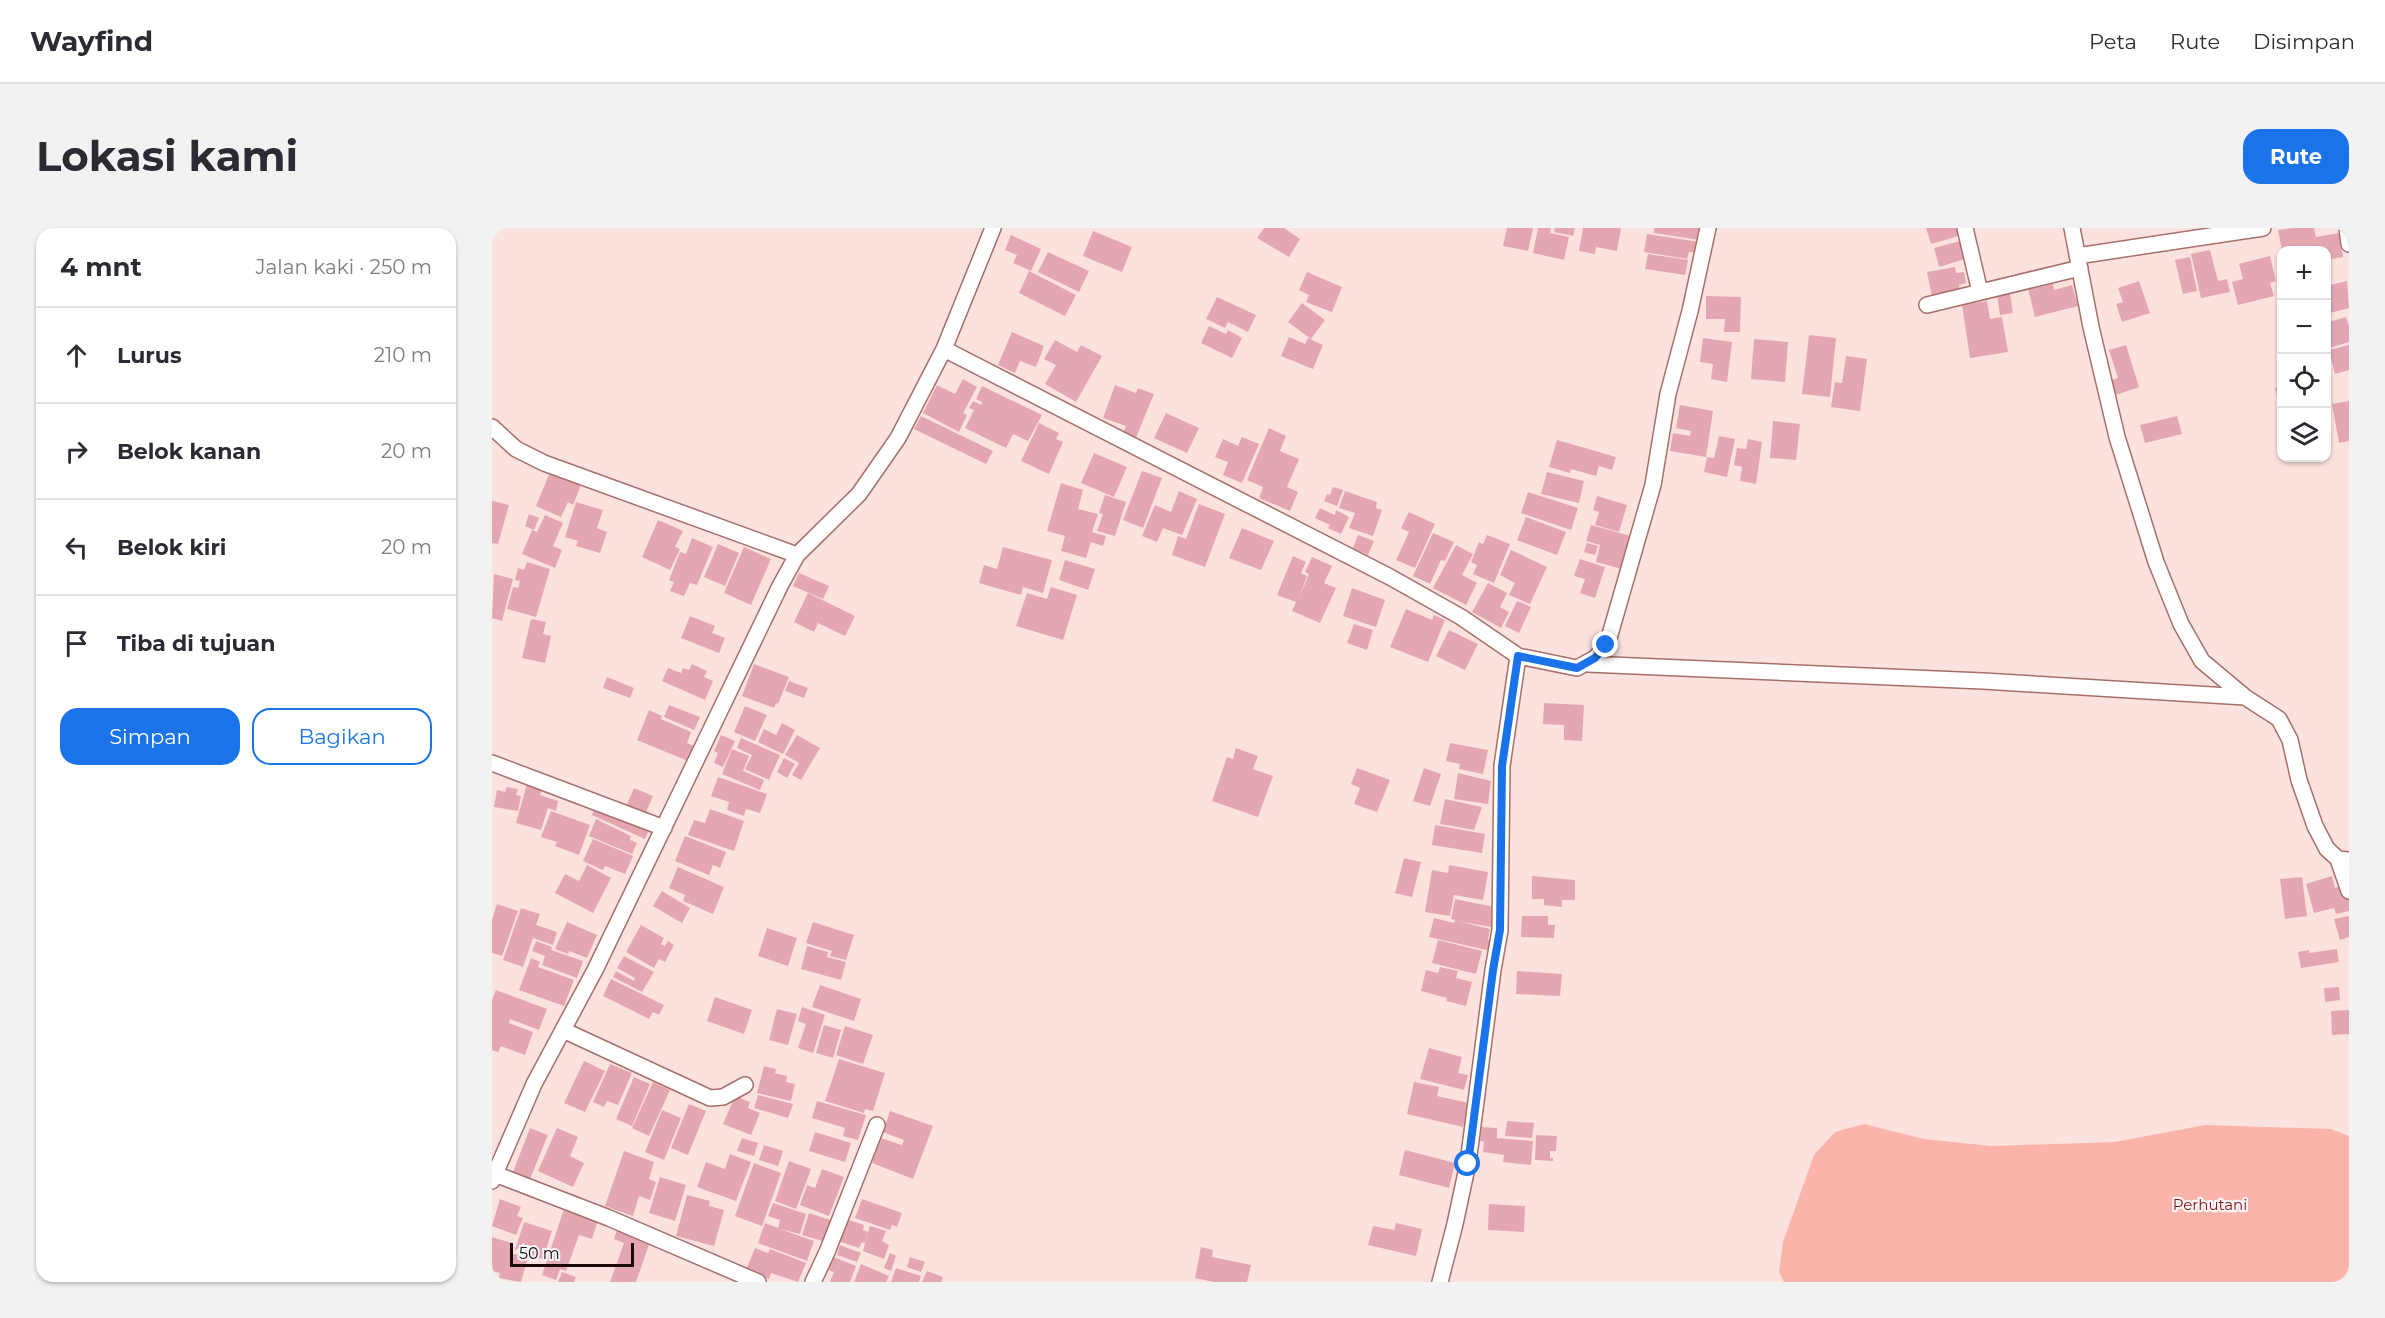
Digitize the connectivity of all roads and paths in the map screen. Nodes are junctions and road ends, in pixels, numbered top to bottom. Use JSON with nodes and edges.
{"nodes":[{"id":1,"x":993,"y":228,"type":"edge"},
{"id":2,"x":1708,"y":228,"type":"edge"},
{"id":3,"x":1965,"y":228,"type":"edge"},
{"id":4,"x":2072,"y":228,"type":"edge"},
{"id":5,"x":2263,"y":228,"type":"edge"},
{"id":6,"x":2347,"y":228,"type":"edge"},
{"id":7,"x":2349,"y":244,"type":"edge"},
{"id":8,"x":2079,"y":262,"type":"junction"},
{"id":9,"x":1980,"y":292,"type":"junction"},
{"id":10,"x":1927,"y":305,"type":"dead end"},
{"id":11,"x":944,"y":349,"type":"junction"},
{"id":12,"x":492,"y":427,"type":"edge"},
{"id":13,"x":797,"y":555,"type":"junction"},
{"id":14,"x":1518,"y":656,"type":"junction"},
{"id":15,"x":1588,"y":664,"type":"junction"},
{"id":16,"x":2245,"y":697,"type":"junction"},
{"id":17,"x":492,"y":763,"type":"edge"},
{"id":18,"x":663,"y":828,"type":"junction"},
{"id":19,"x":2343,"y":859,"type":"edge"},
{"id":20,"x":2349,"y":891,"type":"edge"},
{"id":21,"x":563,"y":1030,"type":"junction"},
{"id":22,"x":745,"y":1085,"type":"dead end"},
{"id":23,"x":877,"y":1125,"type":"dead end"},
{"id":24,"x":493,"y":1177,"type":"edge"},
{"id":25,"x":758,"y":1282,"type":"edge"},
{"id":26,"x":813,"y":1282,"type":"edge"},
{"id":27,"x":1440,"y":1282,"type":"edge"}],
"edges":[{"from":1,"to":11,"type":"street"},
{"from":2,"to":15,"type":"street"},
{"from":3,"to":9,"type":"street"},
{"from":4,"to":8,"type":"street"},
{"from":5,"to":8,"type":"street"},
{"from":6,"to":7,"type":"street"},
{"from":8,"to":9,"type":"street"},
{"from":8,"to":16,"type":"street"},
{"from":9,"to":10,"type":"street"},
{"from":11,"to":13,"type":"street"},
{"from":11,"to":14,"type":"street"},
{"from":12,"to":13,"type":"street"},
{"from":13,"to":18,"type":"street"},
{"from":14,"to":15,"type":"street"},
{"from":14,"to":27,"type":"street"},
{"from":15,"to":16,"type":"street"},
{"from":16,"to":19,"type":"street"},
{"from":17,"to":18,"type":"street"},
{"from":18,"to":21,"type":"street"},
{"from":19,"to":20,"type":"street"},
{"from":21,"to":22,"type":"street"},
{"from":21,"to":24,"type":"street"},
{"from":23,"to":26,"type":"street"},
{"from":24,"to":25,"type":"street"}]}
